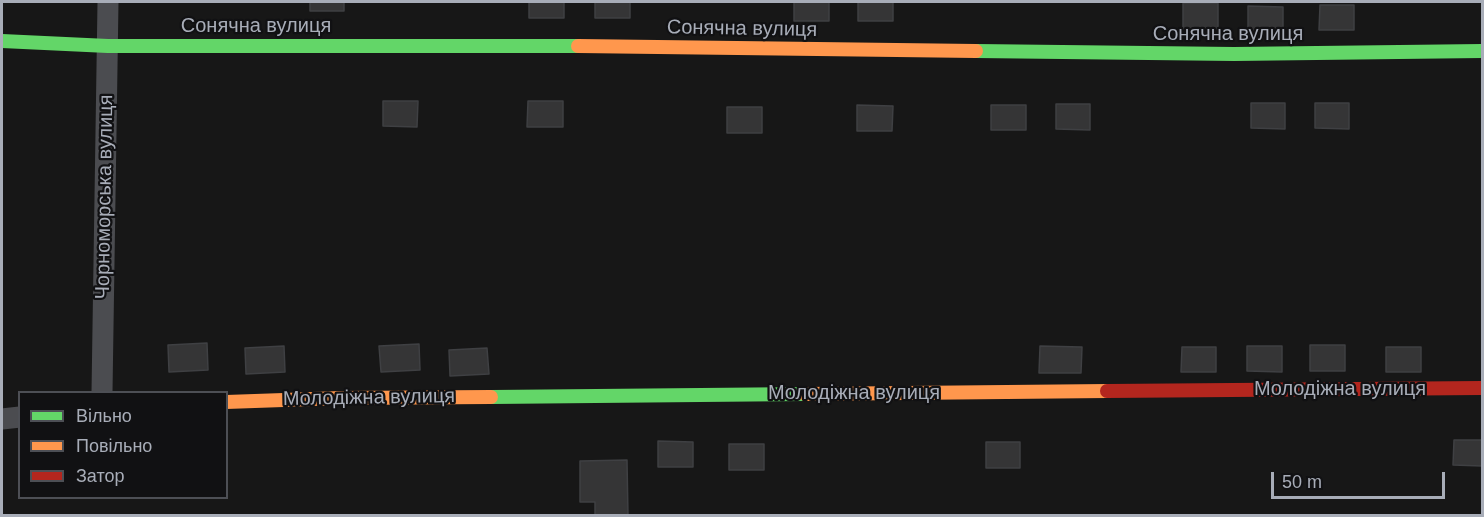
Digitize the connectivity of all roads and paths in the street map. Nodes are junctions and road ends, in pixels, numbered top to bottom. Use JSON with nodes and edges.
{"nodes":[{"id":1,"x":108,"y":2,"type":"edge"},
{"id":2,"x":2,"y":40,"type":"edge"},
{"id":3,"x":108,"y":46,"type":"junction"},
{"id":4,"x":1482,"y":51,"type":"edge"},
{"id":5,"x":1482,"y":388,"type":"edge"},
{"id":6,"x":102,"y":391,"type":"edge"},
{"id":7,"x":228,"y":402,"type":"edge"},
{"id":8,"x":18,"y":417,"type":"edge"},
{"id":9,"x":2,"y":419,"type":"edge"}],
"edges":[{"from":1,"to":3,"type":"street","name":"Чорноморська вулиця"},
{"from":2,"to":3,"type":"street","name":"Сонячна вулиця"},
{"from":3,"to":4,"type":"street","name":"Сонячна вулиця"},
{"from":3,"to":6,"type":"street","name":"Чорноморська вулиця"},
{"from":5,"to":7,"type":"street","name":"Молодіжна вулиця"},
{"from":8,"to":9,"type":"street"}]}
